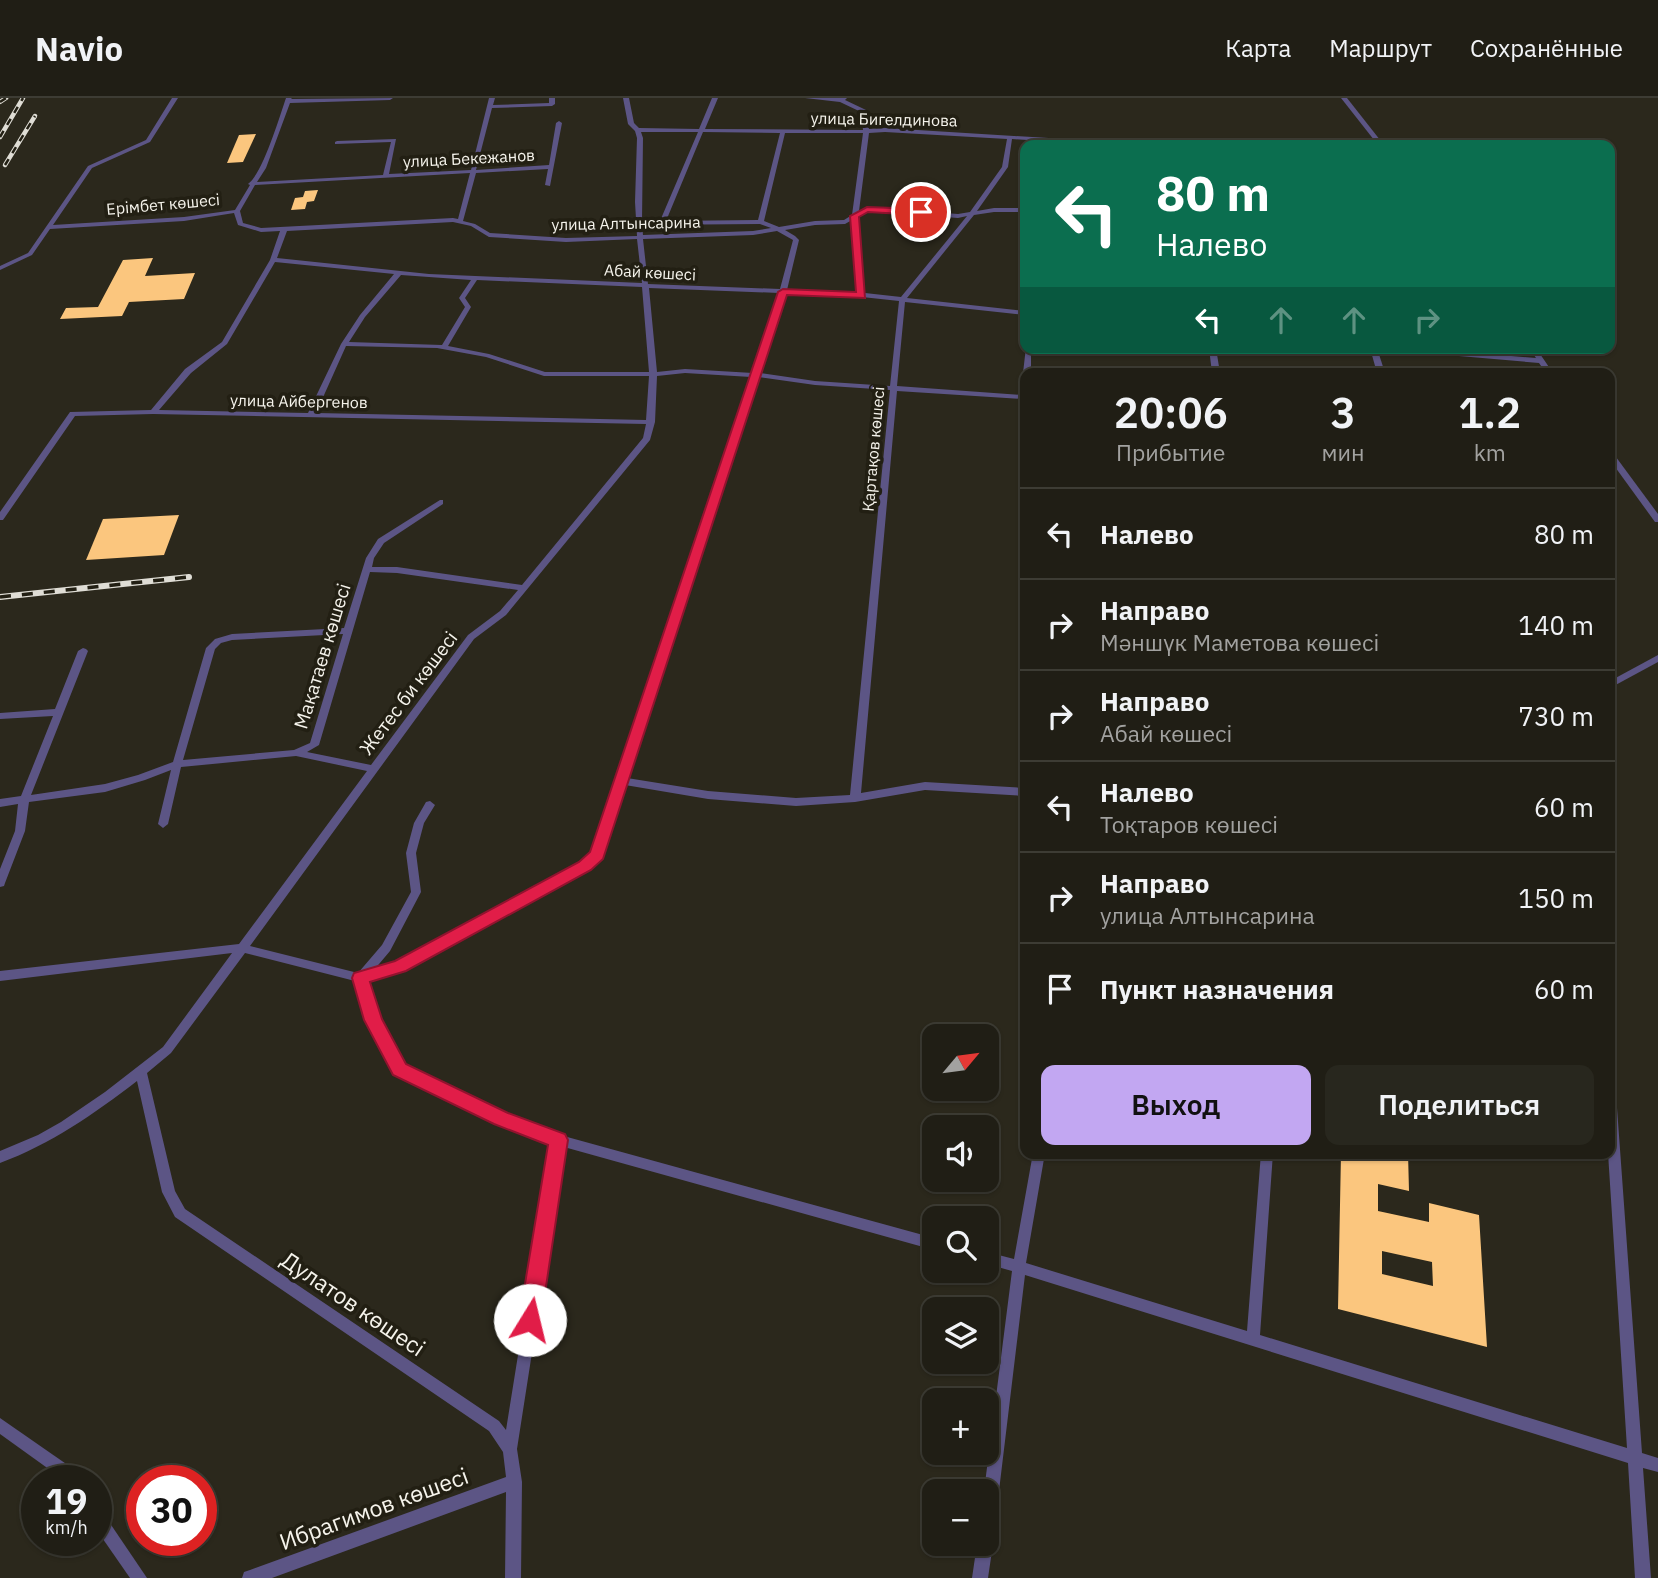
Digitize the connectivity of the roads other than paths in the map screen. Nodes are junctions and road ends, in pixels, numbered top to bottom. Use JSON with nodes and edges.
{"nodes":[{"id":1,"x":175,"y":98,"type":"edge"},
{"id":2,"x":390,"y":98,"type":"edge"},
{"id":3,"x":492,"y":98,"type":"edge"},
{"id":4,"x":552,"y":98,"type":"edge"},
{"id":5,"x":626,"y":98,"type":"edge"},
{"id":6,"x":715,"y":98,"type":"edge"},
{"id":7,"x":808,"y":98,"type":"edge"},
{"id":8,"x":1344,"y":98,"type":"edge"},
{"id":9,"x":843,"y":99,"type":"edge"},
{"id":10,"x":289,"y":100,"type":"edge"},
{"id":11,"x":490,"y":107,"type":"junction"},
{"id":12,"x":559,"y":123,"type":"dead end"},
{"id":13,"x":638,"y":130,"type":"junction"},
{"id":14,"x":701,"y":131,"type":"junction"},
{"id":15,"x":866,"y":131,"type":"junction"},
{"id":16,"x":783,"y":132,"type":"junction"},
{"id":17,"x":1010,"y":137,"type":"junction"},
{"id":18,"x":1055,"y":140,"type":"edge"},
{"id":19,"x":1377,"y":140,"type":"edge"},
{"id":20,"x":337,"y":143,"type":"dead end"},
{"id":21,"x":552,"y":167,"type":"junction"},
{"id":22,"x":474,"y":172,"type":"junction"},
{"id":23,"x":386,"y":176,"type":"junction"},
{"id":24,"x":251,"y":184,"type":"junction"},
{"id":25,"x":548,"y":185,"type":"dead end"},
{"id":26,"x":1020,"y":210,"type":"edge"},
{"id":27,"x":237,"y":211,"type":"junction"},
{"id":28,"x":972,"y":214,"type":"junction"},
{"id":29,"x":855,"y":216,"type":"junction"},
{"id":30,"x":460,"y":222,"type":"junction"},
{"id":31,"x":761,"y":222,"type":"junction"},
{"id":32,"x":639,"y":223,"type":"junction"},
{"id":33,"x":662,"y":223,"type":"junction"},
{"id":34,"x":50,"y":228,"type":"junction"},
{"id":35,"x":284,"y":229,"type":"junction"},
{"id":36,"x":775,"y":230,"type":"junction"},
{"id":37,"x":640,"y":236,"type":"junction"},
{"id":38,"x":272,"y":260,"type":"junction"},
{"id":39,"x":0,"y":268,"type":"edge"},
{"id":40,"x":399,"y":273,"type":"junction"},
{"id":41,"x":475,"y":278,"type":"junction"},
{"id":42,"x":644,"y":285,"type":"junction"},
{"id":43,"x":783,"y":292,"type":"junction"},
{"id":44,"x":862,"y":295,"type":"junction"},
{"id":45,"x":902,"y":300,"type":"junction"},
{"id":46,"x":1020,"y":312,"type":"edge"},
{"id":47,"x":344,"y":344,"type":"junction"},
{"id":48,"x":444,"y":347,"type":"junction"},
{"id":49,"x":1455,"y":354,"type":"edge"},
{"id":50,"x":1536,"y":354,"type":"edge"},
{"id":51,"x":1542,"y":362,"type":"junction"},
{"id":52,"x":1546,"y":368,"type":"edge"},
{"id":53,"x":653,"y":374,"type":"junction"},
{"id":54,"x":757,"y":375,"type":"junction"},
{"id":55,"x":893,"y":389,"type":"junction"},
{"id":56,"x":1020,"y":396,"type":"edge"},
{"id":57,"x":153,"y":412,"type":"junction"},
{"id":58,"x":311,"y":415,"type":"junction"},
{"id":59,"x":651,"y":422,"type":"junction"},
{"id":60,"x":1615,"y":463,"type":"edge"},
{"id":61,"x":440,"y":502,"type":"dead end"},
{"id":62,"x":0,"y":518,"type":"edge"},
{"id":63,"x":1658,"y":520,"type":"edge"},
{"id":64,"x":366,"y":569,"type":"junction"},
{"id":65,"x":525,"y":588,"type":"junction"},
{"id":66,"x":348,"y":631,"type":"junction"},
{"id":67,"x":83,"y":651,"type":"dead end"},
{"id":68,"x":1658,"y":658,"type":"edge"},
{"id":69,"x":1615,"y":682,"type":"edge"},
{"id":70,"x":59,"y":712,"type":"junction"},
{"id":71,"x":0,"y":716,"type":"edge"},
{"id":72,"x":296,"y":753,"type":"junction"},
{"id":73,"x":177,"y":764,"type":"junction"},
{"id":74,"x":374,"y":769,"type":"junction"},
{"id":75,"x":623,"y":781,"type":"junction"},
{"id":76,"x":1020,"y":792,"type":"edge"},
{"id":77,"x":855,"y":798,"type":"junction"},
{"id":78,"x":24,"y":801,"type":"junction"},
{"id":79,"x":0,"y":803,"type":"edge"},
{"id":80,"x":430,"y":805,"type":"dead end"},
{"id":81,"x":163,"y":824,"type":"dead end"},
{"id":82,"x":0,"y":883,"type":"edge"},
{"id":83,"x":241,"y":948,"type":"junction"},
{"id":84,"x":0,"y":976,"type":"edge"},
{"id":85,"x":360,"y":978,"type":"junction"},
{"id":86,"x":141,"y":1070,"type":"junction"},
{"id":87,"x":559,"y":1140,"type":"junction"},
{"id":88,"x":0,"y":1157,"type":"edge"},
{"id":89,"x":1039,"y":1159,"type":"edge"},
{"id":90,"x":1268,"y":1159,"type":"edge"},
{"id":91,"x":1614,"y":1159,"type":"edge"},
{"id":92,"x":922,"y":1241,"type":"edge"},
{"id":93,"x":999,"y":1261,"type":"edge"},
{"id":94,"x":1019,"y":1267,"type":"junction"},
{"id":95,"x":1253,"y":1340,"type":"junction"},
{"id":96,"x":0,"y":1425,"type":"edge"},
{"id":97,"x":510,"y":1449,"type":"junction"},
{"id":98,"x":1634,"y":1459,"type":"junction"},
{"id":99,"x":57,"y":1465,"type":"edge"},
{"id":100,"x":1658,"y":1465,"type":"edge"},
{"id":101,"x":993,"y":1479,"type":"edge"},
{"id":102,"x":514,"y":1482,"type":"junction"},
{"id":103,"x":112,"y":1538,"type":"edge"},
{"id":104,"x":983,"y":1556,"type":"edge"},
{"id":105,"x":139,"y":1578,"type":"edge"},
{"id":106,"x":250,"y":1578,"type":"edge"},
{"id":107,"x":513,"y":1578,"type":"edge"},
{"id":108,"x":980,"y":1578,"type":"edge"},
{"id":109,"x":1643,"y":1578,"type":"edge"}],
"edges":[{"from":1,"to":34,"type":"street"},
{"from":2,"to":10,"type":"street"},
{"from":3,"to":11,"type":"street"},
{"from":4,"to":11,"type":"street"},
{"from":5,"to":13,"type":"street","name":"Жетес би көшесі"},
{"from":6,"to":14,"type":"street"},
{"from":7,"to":9,"type":"street"},
{"from":8,"to":19,"type":"street"},
{"from":9,"to":15,"type":"street"},
{"from":10,"to":24,"type":"street","name":"Ерімбет көшесі"},
{"from":11,"to":22,"type":"street"},
{"from":12,"to":21,"type":"street"},
{"from":13,"to":14,"type":"street","name":"улица Бигелдинова"},
{"from":13,"to":32,"type":"street","name":"Жетес би көшесі"},
{"from":14,"to":16,"type":"street","name":"улица Бигелдинова"},
{"from":14,"to":33,"type":"street"},
{"from":15,"to":16,"type":"street","name":"улица Бигелдинова"},
{"from":15,"to":17,"type":"street","name":"улица Бигелдинова"},
{"from":15,"to":29,"type":"street"},
{"from":16,"to":31,"type":"street"},
{"from":17,"to":18,"type":"street","name":"улица Бигелдинова"},
{"from":17,"to":28,"type":"street"},
{"from":20,"to":23,"type":"street","name":"улица Бекежанов"},
{"from":21,"to":22,"type":"street","name":"улица Бекежанов"},
{"from":21,"to":25,"type":"street"},
{"from":22,"to":23,"type":"street","name":"улица Бекежанов"},
{"from":22,"to":30,"type":"street"},
{"from":23,"to":24,"type":"street","name":"улица Бекежанов"},
{"from":24,"to":27,"type":"street","name":"Ерімбет көшесі"},
{"from":26,"to":28,"type":"street","name":"улица Алтынсарина"},
{"from":27,"to":34,"type":"street","name":"Ерімбет көшесі"},
{"from":27,"to":35,"type":"street","name":"улица Алтынсарина"},
{"from":28,"to":29,"type":"street","name":"улица Алтынсарина"},
{"from":28,"to":45,"type":"street"},
{"from":29,"to":36,"type":"street","name":"улица Алтынсарина"},
{"from":29,"to":44,"type":"street"},
{"from":30,"to":35,"type":"street","name":"улица Алтынсарина"},
{"from":30,"to":37,"type":"street","name":"улица Алтынсарина"},
{"from":31,"to":33,"type":"street"},
{"from":31,"to":36,"type":"street"},
{"from":32,"to":33,"type":"street"},
{"from":32,"to":37,"type":"street","name":"Жетес би көшесі"},
{"from":34,"to":39,"type":"street"},
{"from":35,"to":38,"type":"street"},
{"from":36,"to":37,"type":"street","name":"улица Алтынсарина"},
{"from":36,"to":43,"type":"street"},
{"from":37,"to":42,"type":"street","name":"Жетес би көшесі"},
{"from":38,"to":40,"type":"street","name":"Абай көшесі"},
{"from":38,"to":57,"type":"street"},
{"from":40,"to":41,"type":"street","name":"Абай көшесі"},
{"from":40,"to":47,"type":"street"},
{"from":41,"to":42,"type":"street","name":"Абай көшесі"},
{"from":41,"to":48,"type":"street"},
{"from":42,"to":43,"type":"street","name":"Абай көшесі"},
{"from":42,"to":53,"type":"street","name":"Жетес би көшесі"},
{"from":43,"to":44,"type":"street","name":"Абай көшесі"},
{"from":43,"to":54,"type":"street"},
{"from":44,"to":45,"type":"street","name":"Абай көшесі"},
{"from":45,"to":46,"type":"street","name":"Абай көшесі"},
{"from":45,"to":55,"type":"street","name":"Қартақов көшесі"},
{"from":47,"to":48,"type":"street"},
{"from":47,"to":58,"type":"street"},
{"from":48,"to":53,"type":"street"},
{"from":49,"to":51,"type":"street"},
{"from":50,"to":51,"type":"street"},
{"from":51,"to":52,"type":"street"},
{"from":53,"to":54,"type":"street"},
{"from":53,"to":59,"type":"street","name":"Жетес би көшесі"},
{"from":54,"to":55,"type":"street"},
{"from":54,"to":75,"type":"street"},
{"from":55,"to":56,"type":"street"},
{"from":55,"to":77,"type":"street","name":"Қартақов көшесі"},
{"from":57,"to":58,"type":"street","name":"улица Айбергенов"},
{"from":57,"to":62,"type":"street","name":"улица Айбергенов"},
{"from":58,"to":59,"type":"street","name":"улица Айбергенов"},
{"from":59,"to":65,"type":"street","name":"Жетес би көшесі"},
{"from":60,"to":63,"type":"street"},
{"from":61,"to":64,"type":"street","name":"Мақатаев көшесі"},
{"from":64,"to":65,"type":"street"},
{"from":64,"to":66,"type":"street","name":"Мақатаев көшесі"},
{"from":65,"to":74,"type":"street","name":"Жетес би көшесі"},
{"from":66,"to":72,"type":"street","name":"Мақатаев көшесі"},
{"from":66,"to":73,"type":"street"},
{"from":67,"to":70,"type":"street"},
{"from":68,"to":69,"type":"street"},
{"from":70,"to":71,"type":"street"},
{"from":70,"to":78,"type":"street"},
{"from":72,"to":73,"type":"street","name":"Мақатаев көшесі"},
{"from":72,"to":74,"type":"street"},
{"from":73,"to":78,"type":"street","name":"Мақатаев көшесі"},
{"from":73,"to":81,"type":"street"},
{"from":74,"to":83,"type":"street","name":"Жетес би көшесі"},
{"from":75,"to":77,"type":"street"},
{"from":75,"to":85,"type":"street"},
{"from":76,"to":77,"type":"street"},
{"from":78,"to":79,"type":"street","name":"Мақатаев көшесі"},
{"from":78,"to":82,"type":"street"},
{"from":80,"to":85,"type":"street"},
{"from":83,"to":84,"type":"street"},
{"from":83,"to":85,"type":"street"},
{"from":83,"to":86,"type":"street","name":"Жетес би көшесі"},
{"from":85,"to":87,"type":"street"},
{"from":86,"to":88,"type":"street","name":"Жетес би көшесі"},
{"from":86,"to":97,"type":"street","name":"Дулатов көшесі"},
{"from":87,"to":92,"type":"street"},
{"from":87,"to":97,"type":"street"},
{"from":89,"to":94,"type":"street"},
{"from":90,"to":95,"type":"street"},
{"from":91,"to":98,"type":"street"},
{"from":93,"to":94,"type":"street"},
{"from":94,"to":95,"type":"street"},
{"from":94,"to":101,"type":"street"},
{"from":95,"to":98,"type":"street"},
{"from":96,"to":99,"type":"street"},
{"from":97,"to":102,"type":"street"},
{"from":98,"to":100,"type":"street"},
{"from":98,"to":109,"type":"street"},
{"from":102,"to":106,"type":"street","name":"Ибрагимов көшесі"},
{"from":102,"to":107,"type":"street"},
{"from":103,"to":105,"type":"street"},
{"from":104,"to":108,"type":"street"}]}
